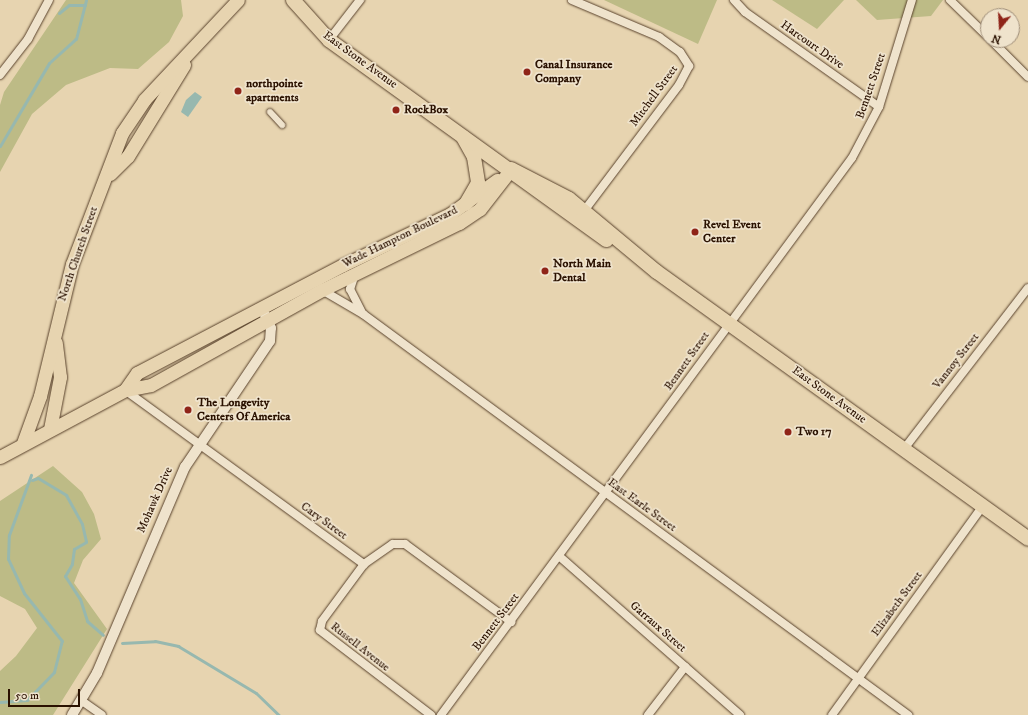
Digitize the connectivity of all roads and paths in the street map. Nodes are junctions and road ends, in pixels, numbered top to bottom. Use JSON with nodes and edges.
{"nodes":[{"id":1,"x":49,"y":0,"type":"edge"},
{"id":2,"x":238,"y":0,"type":"edge"},
{"id":3,"x":293,"y":0,"type":"edge"},
{"id":4,"x":360,"y":0,"type":"edge"},
{"id":5,"x":572,"y":0,"type":"edge"},
{"id":6,"x":734,"y":0,"type":"edge"},
{"id":7,"x":912,"y":0,"type":"edge"},
{"id":8,"x":950,"y":0,"type":"edge"},
{"id":9,"x":980,"y":29,"type":"edge"},
{"id":10,"x":329,"y":40,"type":"junction"},
{"id":11,"x":999,"y":48,"type":"edge"},
{"id":12,"x":191,"y":49,"type":"junction"},
{"id":13,"x":0,"y":75,"type":"edge"},
{"id":14,"x":1028,"y":77,"type":"edge"},
{"id":15,"x":164,"y":79,"type":"junction"},
{"id":16,"x":879,"y":107,"type":"junction"},
{"id":17,"x":270,"y":112,"type":"dead end"},
{"id":18,"x":282,"y":125,"type":"dead end"},
{"id":19,"x":461,"y":133,"type":"junction"},
{"id":20,"x":136,"y":142,"type":"junction"},
{"id":21,"x":511,"y":169,"type":"junction"},
{"id":22,"x":108,"y":175,"type":"junction"},
{"id":23,"x":466,"y":204,"type":"junction"},
{"id":24,"x":584,"y":210,"type":"junction"},
{"id":25,"x":630,"y":251,"type":"junction"},
{"id":26,"x":355,"y":274,"type":"junction"},
{"id":27,"x":1028,"y":288,"type":"edge"},
{"id":28,"x":322,"y":290,"type":"junction"},
{"id":29,"x":261,"y":307,"type":"junction"},
{"id":30,"x":363,"y":314,"type":"junction"},
{"id":31,"x":267,"y":320,"type":"junction"},
{"id":32,"x":729,"y":323,"type":"junction"},
{"id":33,"x":54,"y":334,"type":"junction"},
{"id":34,"x":125,"y":390,"type":"junction"},
{"id":35,"x":50,"y":429,"type":"junction"},
{"id":36,"x":23,"y":442,"type":"junction"},
{"id":37,"x":197,"y":444,"type":"junction"},
{"id":38,"x":904,"y":449,"type":"junction"},
{"id":39,"x":0,"y":457,"type":"edge"},
{"id":40,"x":606,"y":494,"type":"junction"},
{"id":41,"x":982,"y":507,"type":"junction"},
{"id":42,"x":1028,"y":539,"type":"edge"},
{"id":43,"x":560,"y":556,"type":"junction"},
{"id":44,"x":364,"y":564,"type":"junction"},
{"id":45,"x":511,"y":622,"type":"junction"},
{"id":46,"x":685,"y":666,"type":"junction"},
{"id":47,"x":858,"y":679,"type":"junction"},
{"id":48,"x":82,"y":701,"type":"junction"},
{"id":49,"x":72,"y":715,"type":"edge"},
{"id":50,"x":102,"y":715,"type":"edge"},
{"id":51,"x":431,"y":715,"type":"edge"},
{"id":52,"x":441,"y":715,"type":"edge"},
{"id":53,"x":648,"y":715,"type":"edge"},
{"id":54,"x":740,"y":715,"type":"edge"},
{"id":55,"x":832,"y":715,"type":"edge"},
{"id":56,"x":908,"y":715,"type":"edge"}],
"edges":[{"from":1,"to":13,"type":"street"},
{"from":2,"to":12,"type":"main road","name":"North Church Street"},
{"from":3,"to":10,"type":"highway","name":"East Stone Avenue"},
{"from":4,"to":10,"type":"street"},
{"from":5,"to":24,"type":"street","name":"Mitchell Street"},
{"from":6,"to":16,"type":"street","name":"Harcourt Drive"},
{"from":7,"to":16,"type":"street","name":"Bennett Street"},
{"from":8,"to":9,"type":"street"},
{"from":10,"to":19,"type":"highway","name":"East Stone Avenue"},
{"from":11,"to":14,"type":"street"},
{"from":12,"to":15,"type":"main road","name":"North Church Street"},
{"from":12,"to":20,"type":"main road","name":"North Church Street"},
{"from":15,"to":20,"type":"main road"},
{"from":15,"to":22,"type":"main road","name":"North Church Street"},
{"from":16,"to":32,"type":"street","name":"Bennett Street"},
{"from":17,"to":18,"type":"street"},
{"from":19,"to":21,"type":"highway","name":"East Stone Avenue"},
{"from":19,"to":23,"type":"highway"},
{"from":20,"to":22,"type":"main road","name":"North Church Street"},
{"from":21,"to":23,"type":"main road","name":"Wade Hampton Boulevard"},
{"from":21,"to":24,"type":"highway","name":"East Stone Avenue"},
{"from":21,"to":25,"type":"highway","name":"East Stone Avenue"},
{"from":21,"to":26,"type":"main road","name":"Wade Hampton Boulevard"},
{"from":22,"to":33,"type":"main road","name":"North Church Street"},
{"from":23,"to":29,"type":"main road","name":"Wade Hampton Boulevard"},
{"from":24,"to":25,"type":"highway","name":"East Stone Avenue"},
{"from":25,"to":32,"type":"highway","name":"East Stone Avenue"},
{"from":26,"to":28,"type":"main road","name":"Wade Hampton Boulevard"},
{"from":26,"to":30,"type":"street","name":"East Earle Street"},
{"from":27,"to":38,"type":"street","name":"Vannoy Street"},
{"from":28,"to":30,"type":"street","name":"East Earle Street"},
{"from":28,"to":31,"type":"main road","name":"Wade Hampton Boulevard"},
{"from":29,"to":31,"type":"street","name":"Mohawk Drive"},
{"from":29,"to":34,"type":"main road","name":"Wade Hampton Boulevard"},
{"from":30,"to":40,"type":"street","name":"East Earle Street"},
{"from":31,"to":34,"type":"main road","name":"Wade Hampton Boulevard"},
{"from":31,"to":37,"type":"street","name":"Mohawk Drive"},
{"from":32,"to":38,"type":"highway","name":"East Stone Avenue"},
{"from":32,"to":40,"type":"street","name":"Bennett Street"},
{"from":33,"to":35,"type":"main road","name":"North Church Street"},
{"from":33,"to":36,"type":"main road","name":"North Church Street"},
{"from":34,"to":35,"type":"main road","name":"Wade Hampton Boulevard"},
{"from":34,"to":37,"type":"street","name":"Cary Street"},
{"from":35,"to":36,"type":"main road","name":"Wade Hampton Boulevard"},
{"from":36,"to":39,"type":"main road","name":"Wade Hampton Boulevard"},
{"from":37,"to":44,"type":"street","name":"Cary Street"},
{"from":37,"to":48,"type":"street","name":"Mohawk Drive"},
{"from":38,"to":41,"type":"highway","name":"East Stone Avenue"},
{"from":40,"to":43,"type":"street","name":"Bennett Street"},
{"from":40,"to":47,"type":"street","name":"East Earle Street"},
{"from":41,"to":42,"type":"highway","name":"East Stone Avenue"},
{"from":41,"to":47,"type":"street","name":"Elizabeth Street"},
{"from":43,"to":45,"type":"street","name":"Bennett Street"},
{"from":43,"to":46,"type":"street","name":"Garraux Street"},
{"from":44,"to":45,"type":"street"},
{"from":44,"to":51,"type":"street","name":"Russell Avenue"},
{"from":45,"to":52,"type":"street","name":"Bennett Street"},
{"from":46,"to":53,"type":"street"},
{"from":46,"to":54,"type":"street","name":"Garraux Street"},
{"from":47,"to":55,"type":"street","name":"Elizabeth Street"},
{"from":47,"to":56,"type":"street","name":"East Earle Street"},
{"from":48,"to":49,"type":"street","name":"Mohawk Drive"},
{"from":48,"to":50,"type":"street"}]}
